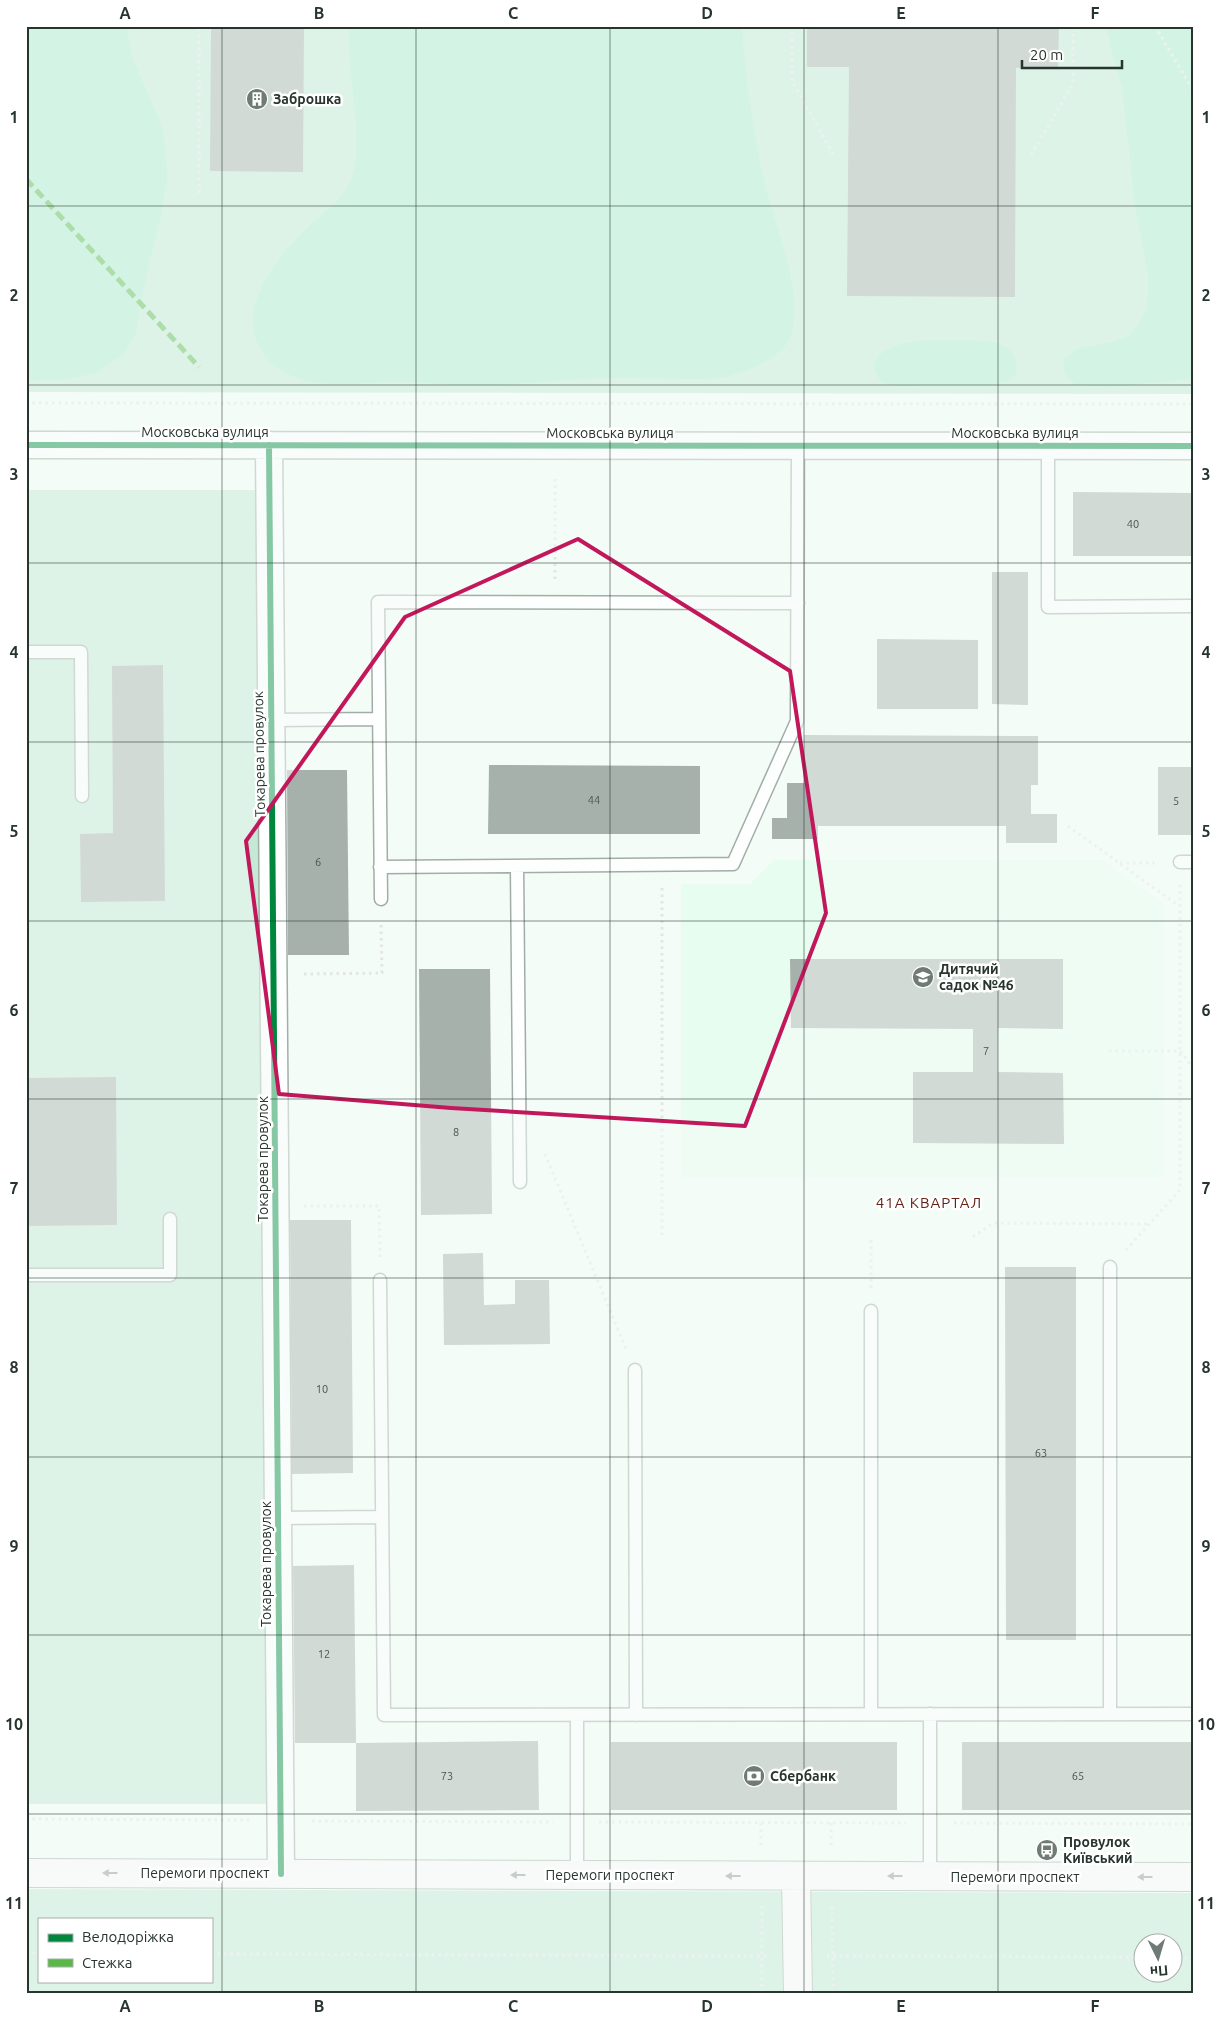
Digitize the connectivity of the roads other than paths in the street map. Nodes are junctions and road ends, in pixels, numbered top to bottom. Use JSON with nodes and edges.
{"nodes":[{"id":1,"x":26,"y":444,"type":"edge"},
{"id":2,"x":269,"y":445,"type":"junction"},
{"id":3,"x":798,"y":446,"type":"junction"},
{"id":4,"x":1048,"y":446,"type":"junction"},
{"id":5,"x":1194,"y":446,"type":"edge"},
{"id":6,"x":798,"y":603,"type":"junction"},
{"id":7,"x":1194,"y":606,"type":"edge"},
{"id":8,"x":26,"y":652,"type":"edge"},
{"id":9,"x":379,"y":719,"type":"junction"},
{"id":10,"x":272,"y":720,"type":"junction"},
{"id":11,"x":82,"y":796,"type":"dead end"},
{"id":12,"x":1180,"y":862,"type":"road end"},
{"id":13,"x":1194,"y":862,"type":"edge"},
{"id":14,"x":517,"y":866,"type":"junction"},
{"id":15,"x":380,"y":867,"type":"junction"},
{"id":16,"x":381,"y":899,"type":"road end"},
{"id":17,"x":520,"y":1182,"type":"dead end"},
{"id":18,"x":170,"y":1218,"type":"dead end"},
{"id":19,"x":1110,"y":1267,"type":"road end"},
{"id":20,"x":26,"y":1275,"type":"edge"},
{"id":21,"x":380,"y":1280,"type":"road end"},
{"id":22,"x":871,"y":1311,"type":"road end"},
{"id":23,"x":635,"y":1370,"type":"road end"},
{"id":24,"x":382,"y":1517,"type":"junction"},
{"id":25,"x":278,"y":1518,"type":"junction"},
{"id":26,"x":871,"y":1714,"type":"junction"},
{"id":27,"x":930,"y":1714,"type":"junction"},
{"id":28,"x":1110,"y":1714,"type":"junction"},
{"id":29,"x":1194,"y":1714,"type":"edge"},
{"id":30,"x":577,"y":1715,"type":"junction"},
{"id":31,"x":636,"y":1715,"type":"junction"},
{"id":32,"x":26,"y":1873,"type":"edge"},
{"id":33,"x":281,"y":1874,"type":"junction"},
{"id":34,"x":577,"y":1875,"type":"junction"},
{"id":35,"x":796,"y":1876,"type":"junction"},
{"id":36,"x":930,"y":1876,"type":"junction"},
{"id":37,"x":1194,"y":1877,"type":"edge"},
{"id":38,"x":798,"y":1994,"type":"edge"}],
"edges":[{"from":1,"to":2,"type":"street","name":"Московська вулиця"},
{"from":2,"to":3,"type":"street","name":"Московська вулиця"},
{"from":2,"to":10,"type":"street","name":"Токарева провулок"},
{"from":3,"to":4,"type":"street","name":"Московська вулиця"},
{"from":3,"to":6,"type":"lane"},
{"from":4,"to":5,"type":"street","name":"Московська вулиця"},
{"from":4,"to":7,"type":"lane"},
{"from":6,"to":9,"type":"lane"},
{"from":6,"to":14,"type":"lane"},
{"from":8,"to":11,"type":"lane"},
{"from":9,"to":10,"type":"lane"},
{"from":9,"to":15,"type":"lane"},
{"from":10,"to":25,"type":"street","name":"Токарева провулок"},
{"from":12,"to":13,"type":"lane"},
{"from":14,"to":15,"type":"lane"},
{"from":14,"to":17,"type":"lane"},
{"from":15,"to":16,"type":"lane"},
{"from":18,"to":20,"type":"lane"},
{"from":19,"to":28,"type":"lane"},
{"from":21,"to":24,"type":"lane"},
{"from":22,"to":26,"type":"lane"},
{"from":23,"to":31,"type":"lane"},
{"from":24,"to":25,"type":"lane"},
{"from":24,"to":30,"type":"lane"},
{"from":25,"to":33,"type":"street","name":"Токарева провулок"},
{"from":26,"to":27,"type":"lane"},
{"from":26,"to":31,"type":"lane"},
{"from":27,"to":28,"type":"lane"},
{"from":27,"to":36,"type":"lane"},
{"from":28,"to":29,"type":"lane"},
{"from":30,"to":31,"type":"lane"},
{"from":30,"to":34,"type":"lane"},
{"from":33,"to":32,"type":"main road","name":"Перемоги проспект","one_way":true},
{"from":34,"to":33,"type":"main road","name":"Перемоги проспект","one_way":true},
{"from":35,"to":34,"type":"main road","name":"Перемоги проспект","one_way":true},
{"from":36,"to":35,"type":"main road","name":"Перемоги проспект","one_way":true},
{"from":35,"to":38,"type":"main road"},
{"from":37,"to":36,"type":"main road","name":"Перемоги проспект","one_way":true}]}
